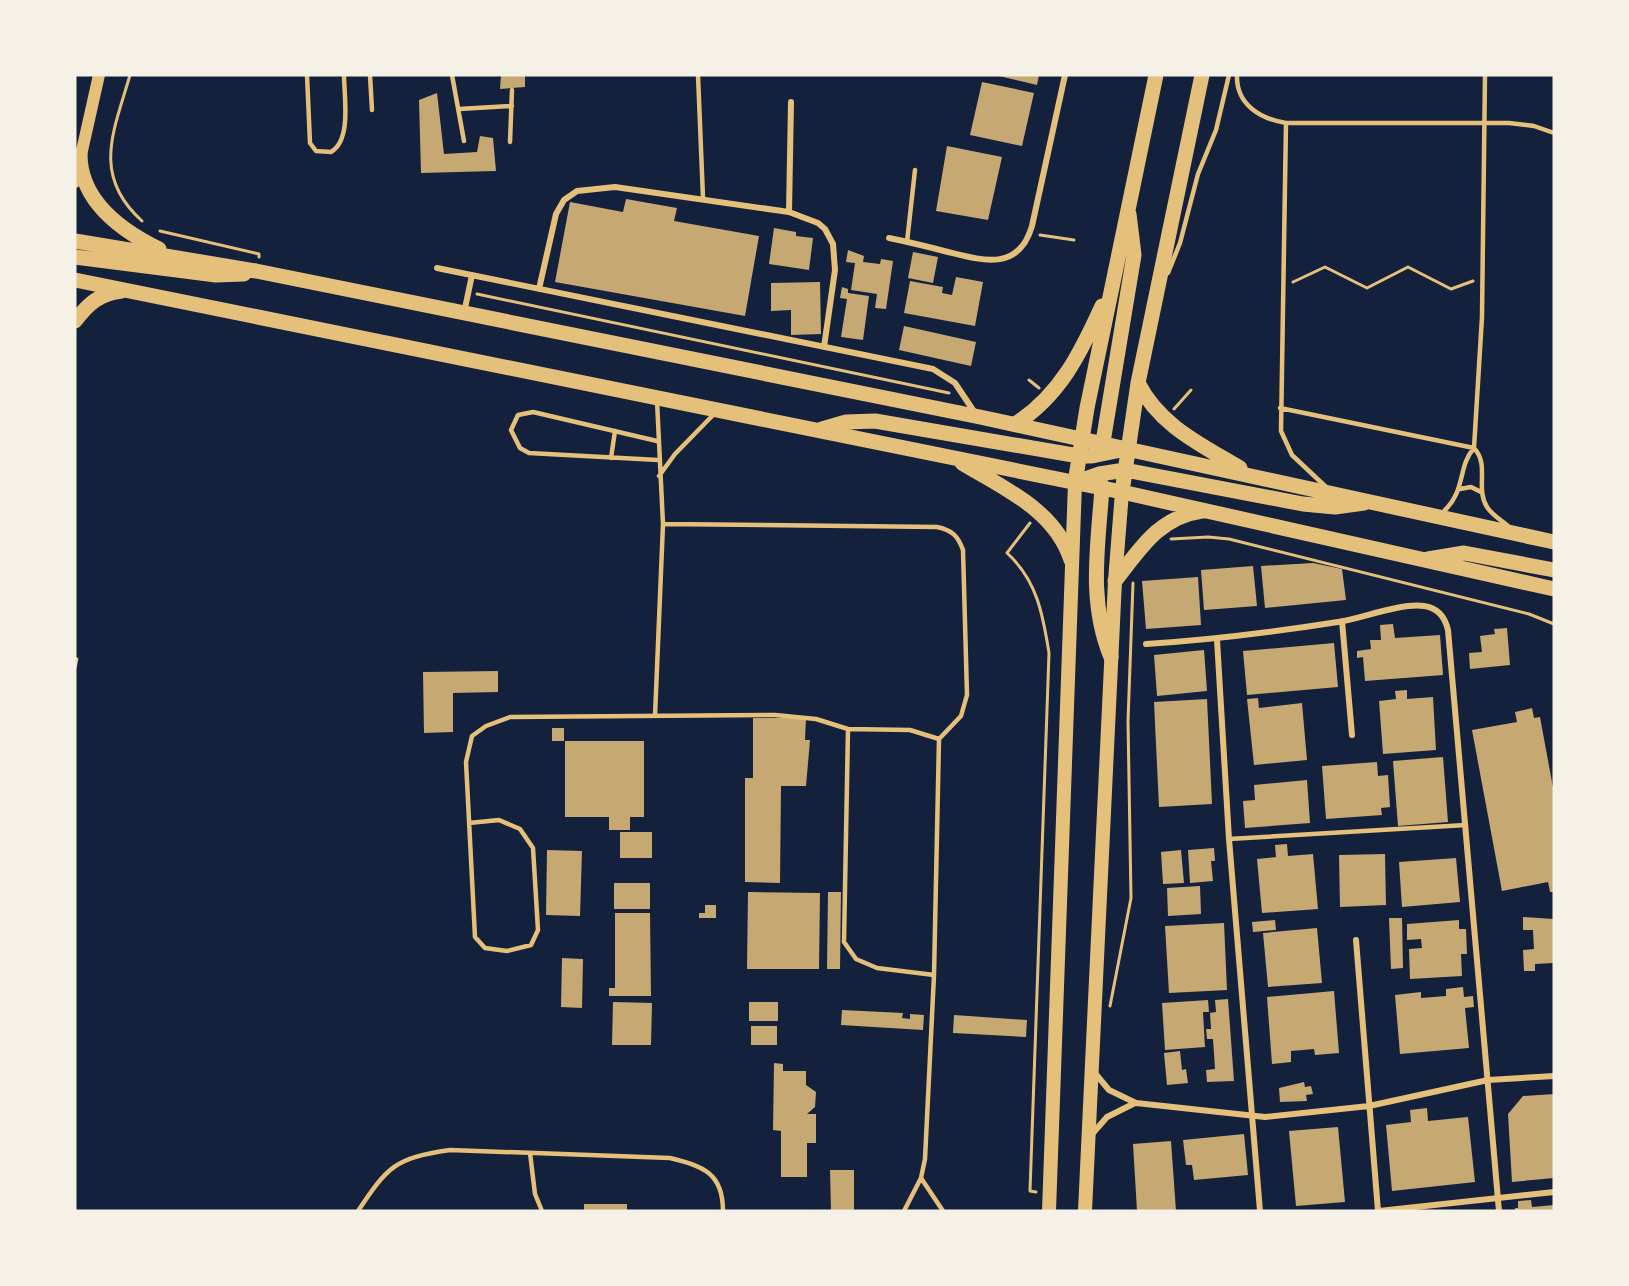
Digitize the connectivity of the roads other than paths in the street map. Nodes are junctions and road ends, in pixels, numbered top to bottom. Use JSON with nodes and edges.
{"nodes":[{"id":1,"x":99,"y":75,"type":"edge"},
{"id":2,"x":307,"y":75,"type":"edge"},
{"id":3,"x":344,"y":75,"type":"edge"},
{"id":4,"x":370,"y":75,"type":"edge"},
{"id":5,"x":452,"y":75,"type":"edge"},
{"id":6,"x":698,"y":75,"type":"edge"},
{"id":7,"x":1065,"y":75,"type":"edge"},
{"id":8,"x":1156,"y":75,"type":"edge"},
{"id":9,"x":1202,"y":75,"type":"edge"},
{"id":10,"x":1229,"y":75,"type":"edge"},
{"id":11,"x":1237,"y":75,"type":"edge"},
{"id":12,"x":1485,"y":75,"type":"edge"},
{"id":13,"x":512,"y":90,"type":"dead end"},
{"id":14,"x":790,"y":102,"type":"dead end"},
{"id":15,"x":512,"y":106,"type":"junction"},
{"id":16,"x":459,"y":109,"type":"junction"},
{"id":17,"x":372,"y":110,"type":"dead end"},
{"id":18,"x":1287,"y":123,"type":"junction"},
{"id":19,"x":1486,"y":123,"type":"junction"},
{"id":20,"x":1554,"y":132,"type":"edge"},
{"id":21,"x":464,"y":141,"type":"dead end"},
{"id":22,"x":510,"y":142,"type":"dead end"},
{"id":23,"x":80,"y":154,"type":"junction"},
{"id":24,"x":915,"y":170,"type":"dead end"},
{"id":25,"x":75,"y":182,"type":"edge"},
{"id":26,"x":703,"y":198,"type":"junction"},
{"id":27,"x":1128,"y":209,"type":"junction"},
{"id":28,"x":789,"y":212,"type":"junction"},
{"id":29,"x":890,"y":238,"type":"dead end"},
{"id":30,"x":75,"y":241,"type":"edge"},
{"id":31,"x":907,"y":242,"type":"junction"},
{"id":32,"x":172,"y":255,"type":"junction"},
{"id":33,"x":75,"y":257,"type":"edge"},
{"id":34,"x":436,"y":268,"type":"dead end"},
{"id":35,"x":256,"y":271,"type":"junction"},
{"id":36,"x":472,"y":275,"type":"junction"},
{"id":37,"x":75,"y":280,"type":"edge"},
{"id":38,"x":1113,"y":281,"type":"junction"},
{"id":39,"x":539,"y":289,"type":"junction"},
{"id":40,"x":1157,"y":290,"type":"junction"},
{"id":41,"x":128,"y":291,"type":"junction"},
{"id":42,"x":464,"y":313,"type":"junction"},
{"id":43,"x":75,"y":321,"type":"edge"},
{"id":44,"x":824,"y":347,"type":"junction"},
{"id":45,"x":1138,"y":383,"type":"junction"},
{"id":46,"x":657,"y":397,"type":"junction"},
{"id":47,"x":1280,"y":408,"type":"junction"},
{"id":48,"x":719,"y":409,"type":"junction"},
{"id":49,"x":980,"y":417,"type":"junction"},
{"id":50,"x":1015,"y":424,"type":"junction"},
{"id":51,"x":819,"y":430,"type":"junction"},
{"id":52,"x":615,"y":431,"type":"junction"},
{"id":53,"x":1082,"y":438,"type":"junction"},
{"id":54,"x":657,"y":441,"type":"junction"},
{"id":55,"x":1128,"y":448,"type":"junction"},
{"id":56,"x":1474,"y":448,"type":"junction"},
{"id":57,"x":1095,"y":452,"type":"junction"},
{"id":58,"x":951,"y":456,"type":"junction"},
{"id":59,"x":610,"y":458,"type":"junction"},
{"id":60,"x":658,"y":460,"type":"junction"},
{"id":61,"x":1250,"y":474,"type":"junction"},
{"id":62,"x":659,"y":476,"type":"junction"},
{"id":63,"x":1109,"y":476,"type":"junction"},
{"id":64,"x":1076,"y":483,"type":"junction"},
{"id":65,"x":1460,"y":489,"type":"junction"},
{"id":66,"x":1122,"y":492,"type":"junction"},
{"id":67,"x":1481,"y":492,"type":"junction"},
{"id":68,"x":1333,"y":493,"type":"junction"},
{"id":69,"x":1370,"y":501,"type":"junction"},
{"id":70,"x":1208,"y":510,"type":"junction"},
{"id":71,"x":1437,"y":516,"type":"junction"},
{"id":72,"x":663,"y":524,"type":"junction"},
{"id":73,"x":1516,"y":534,"type":"junction"},
{"id":74,"x":1554,"y":542,"type":"edge"},
{"id":75,"x":1071,"y":560,"type":"junction"},
{"id":76,"x":1425,"y":560,"type":"junction"},
{"id":77,"x":1554,"y":570,"type":"edge"},
{"id":78,"x":1115,"y":581,"type":"junction"},
{"id":79,"x":1550,"y":590,"type":"edge"},
{"id":80,"x":1342,"y":621,"type":"junction"},
{"id":81,"x":1217,"y":639,"type":"junction"},
{"id":82,"x":1146,"y":644,"type":"dead end"},
{"id":83,"x":1111,"y":657,"type":"junction"},
{"id":84,"x":655,"y":716,"type":"junction"},
{"id":85,"x":848,"y":729,"type":"junction"},
{"id":86,"x":1352,"y":735,"type":"dead end"},
{"id":87,"x":939,"y":739,"type":"junction"},
{"id":88,"x":469,"y":823,"type":"junction"},
{"id":89,"x":1466,"y":825,"type":"junction"},
{"id":90,"x":1229,"y":838,"type":"junction"},
{"id":91,"x":1356,"y":940,"type":"dead end"},
{"id":92,"x":934,"y":975,"type":"junction"},
{"id":93,"x":1091,"y":1067,"type":"junction"},
{"id":94,"x":1554,"y":1076,"type":"edge"},
{"id":95,"x":1488,"y":1080,"type":"junction"},
{"id":96,"x":1136,"y":1103,"type":"junction"},
{"id":97,"x":1369,"y":1106,"type":"junction"},
{"id":98,"x":1253,"y":1117,"type":"junction"},
{"id":99,"x":1088,"y":1142,"type":"junction"},
{"id":100,"x":530,"y":1153,"type":"junction"},
{"id":101,"x":921,"y":1178,"type":"junction"},
{"id":102,"x":1554,"y":1192,"type":"edge"},
{"id":103,"x":1498,"y":1199,"type":"junction"},
{"id":104,"x":358,"y":1211,"type":"edge"},
{"id":105,"x":543,"y":1211,"type":"edge"},
{"id":106,"x":723,"y":1211,"type":"edge"},
{"id":107,"x":904,"y":1211,"type":"edge"},
{"id":108,"x":943,"y":1211,"type":"edge"},
{"id":109,"x":1049,"y":1211,"type":"edge"},
{"id":110,"x":1085,"y":1211,"type":"edge"},
{"id":111,"x":1260,"y":1211,"type":"edge"},
{"id":112,"x":1378,"y":1211,"type":"edge"},
{"id":113,"x":1499,"y":1211,"type":"edge"}],
"edges":[{"from":1,"to":23,"type":"main road"},
{"from":2,"to":3,"type":"lane"},
{"from":4,"to":17,"type":"lane"},
{"from":5,"to":16,"type":"lane"},
{"from":6,"to":26,"type":"lane"},
{"from":7,"to":31,"type":"street"},
{"from":8,"to":27,"type":"highway"},
{"from":9,"to":40,"type":"highway"},
{"from":10,"to":40,"type":"lane"},
{"from":11,"to":18,"type":"lane"},
{"from":12,"to":19,"type":"lane"},
{"from":13,"to":15,"type":"lane"},
{"from":14,"to":28,"type":"street"},
{"from":15,"to":16,"type":"lane"},
{"from":15,"to":22,"type":"lane"},
{"from":16,"to":21,"type":"lane"},
{"from":18,"to":19,"type":"lane"},
{"from":18,"to":47,"type":"lane"},
{"from":19,"to":20,"type":"lane"},
{"from":19,"to":56,"type":"lane"},
{"from":23,"to":25,"type":"main road"},
{"from":23,"to":32,"type":"highway"},
{"from":24,"to":31,"type":"lane"},
{"from":26,"to":28,"type":"street"},
{"from":26,"to":39,"type":"street"},
{"from":27,"to":38,"type":"highway"},
{"from":27,"to":57,"type":"highway"},
{"from":28,"to":44,"type":"street"},
{"from":29,"to":31,"type":"street"},
{"from":30,"to":32,"type":"highway"},
{"from":32,"to":35,"type":"highway"},
{"from":33,"to":35,"type":"highway"},
{"from":34,"to":36,"type":"street"},
{"from":35,"to":42,"type":"highway"},
{"from":36,"to":39,"type":"street"},
{"from":36,"to":42,"type":"street"},
{"from":37,"to":41,"type":"highway"},
{"from":38,"to":50,"type":"highway"},
{"from":38,"to":53,"type":"highway"},
{"from":39,"to":44,"type":"street"},
{"from":40,"to":45,"type":"highway"},
{"from":41,"to":43,"type":"highway"},
{"from":41,"to":46,"type":"highway"},
{"from":42,"to":49,"type":"highway"},
{"from":44,"to":49,"type":"street"},
{"from":45,"to":55,"type":"highway"},
{"from":45,"to":61,"type":"highway"},
{"from":46,"to":48,"type":"highway"},
{"from":46,"to":54,"type":"lane"},
{"from":47,"to":56,"type":"lane"},
{"from":47,"to":68,"type":"lane"},
{"from":48,"to":51,"type":"highway"},
{"from":48,"to":62,"type":"lane"},
{"from":49,"to":50,"type":"highway"},
{"from":50,"to":53,"type":"highway"},
{"from":51,"to":57,"type":"highway"},
{"from":51,"to":58,"type":"highway"},
{"from":52,"to":54,"type":"lane"},
{"from":52,"to":59,"type":"lane"},
{"from":52,"to":59,"type":"lane"},
{"from":53,"to":57,"type":"highway"},
{"from":54,"to":60,"type":"lane"},
{"from":55,"to":57,"type":"highway"},
{"from":55,"to":61,"type":"highway"},
{"from":55,"to":63,"type":"highway"},
{"from":56,"to":65,"type":"lane"},
{"from":56,"to":67,"type":"lane"},
{"from":57,"to":63,"type":"highway"},
{"from":57,"to":64,"type":"highway"},
{"from":58,"to":64,"type":"highway"},
{"from":58,"to":75,"type":"highway"},
{"from":59,"to":60,"type":"lane"},
{"from":60,"to":62,"type":"lane"},
{"from":61,"to":68,"type":"highway"},
{"from":62,"to":72,"type":"lane"},
{"from":63,"to":64,"type":"highway"},
{"from":63,"to":66,"type":"highway"},
{"from":63,"to":66,"type":"highway"},
{"from":63,"to":69,"type":"highway"},
{"from":63,"to":83,"type":"highway"},
{"from":64,"to":75,"type":"main road"},
{"from":65,"to":67,"type":"lane"},
{"from":65,"to":71,"type":"lane"},
{"from":66,"to":70,"type":"highway"},
{"from":66,"to":78,"type":"main road"},
{"from":67,"to":73,"type":"lane"},
{"from":68,"to":69,"type":"highway"},
{"from":69,"to":71,"type":"highway"},
{"from":70,"to":76,"type":"highway"},
{"from":70,"to":78,"type":"highway"},
{"from":71,"to":73,"type":"highway"},
{"from":72,"to":84,"type":"lane"},
{"from":72,"to":87,"type":"lane"},
{"from":73,"to":74,"type":"highway"},
{"from":75,"to":109,"type":"main road"},
{"from":76,"to":77,"type":"highway"},
{"from":76,"to":79,"type":"highway"},
{"from":78,"to":83,"type":"main road"},
{"from":80,"to":81,"type":"street"},
{"from":80,"to":86,"type":"street"},
{"from":80,"to":89,"type":"street"},
{"from":81,"to":82,"type":"street"},
{"from":81,"to":90,"type":"street"},
{"from":83,"to":93,"type":"main road"},
{"from":84,"to":85,"type":"lane"},
{"from":84,"to":88,"type":"lane"},
{"from":85,"to":87,"type":"lane"},
{"from":85,"to":92,"type":"lane"},
{"from":87,"to":92,"type":"lane"},
{"from":88,"to":88,"type":"lane"},
{"from":89,"to":90,"type":"lane"},
{"from":89,"to":95,"type":"street"},
{"from":90,"to":98,"type":"street"},
{"from":91,"to":97,"type":"street"},
{"from":92,"to":101,"type":"lane"},
{"from":93,"to":96,"type":"street"},
{"from":93,"to":99,"type":"main road"},
{"from":94,"to":95,"type":"street"},
{"from":95,"to":97,"type":"street"},
{"from":95,"to":103,"type":"street"},
{"from":96,"to":98,"type":"street"},
{"from":96,"to":99,"type":"street"},
{"from":97,"to":98,"type":"street"},
{"from":97,"to":112,"type":"street"},
{"from":98,"to":111,"type":"street"},
{"from":99,"to":110,"type":"main road"},
{"from":100,"to":104,"type":"lane"},
{"from":100,"to":105,"type":"lane"},
{"from":100,"to":106,"type":"lane"},
{"from":101,"to":107,"type":"lane"},
{"from":101,"to":108,"type":"lane"},
{"from":102,"to":103,"type":"street"},
{"from":103,"to":112,"type":"street"},
{"from":103,"to":113,"type":"street"}]}
